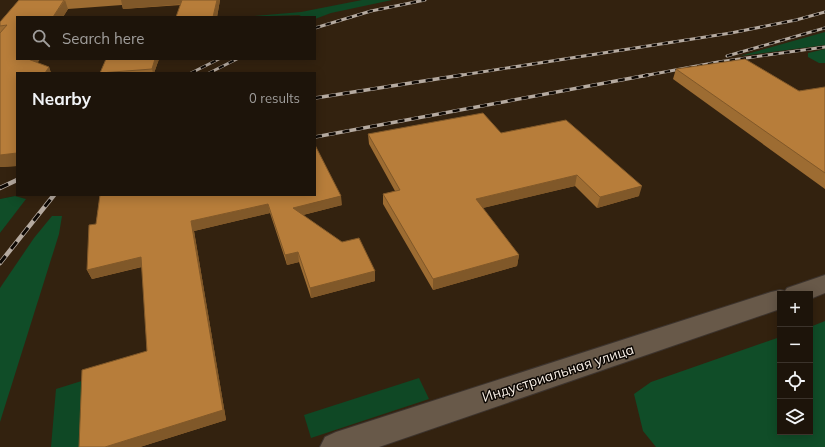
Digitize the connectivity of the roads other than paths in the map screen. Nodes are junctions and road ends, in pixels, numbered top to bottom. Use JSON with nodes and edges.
{"nodes":[{"id":1,"x":825,"y":284,"type":"edge"},
{"id":2,"x":805,"y":291,"type":"edge"},
{"id":3,"x":777,"y":300,"type":"edge"},
{"id":4,"x":336,"y":447,"type":"edge"}],
"edges":[{"from":1,"to":2,"type":"street"},
{"from":3,"to":4,"type":"street","name":"Индустриальная улица"}]}
